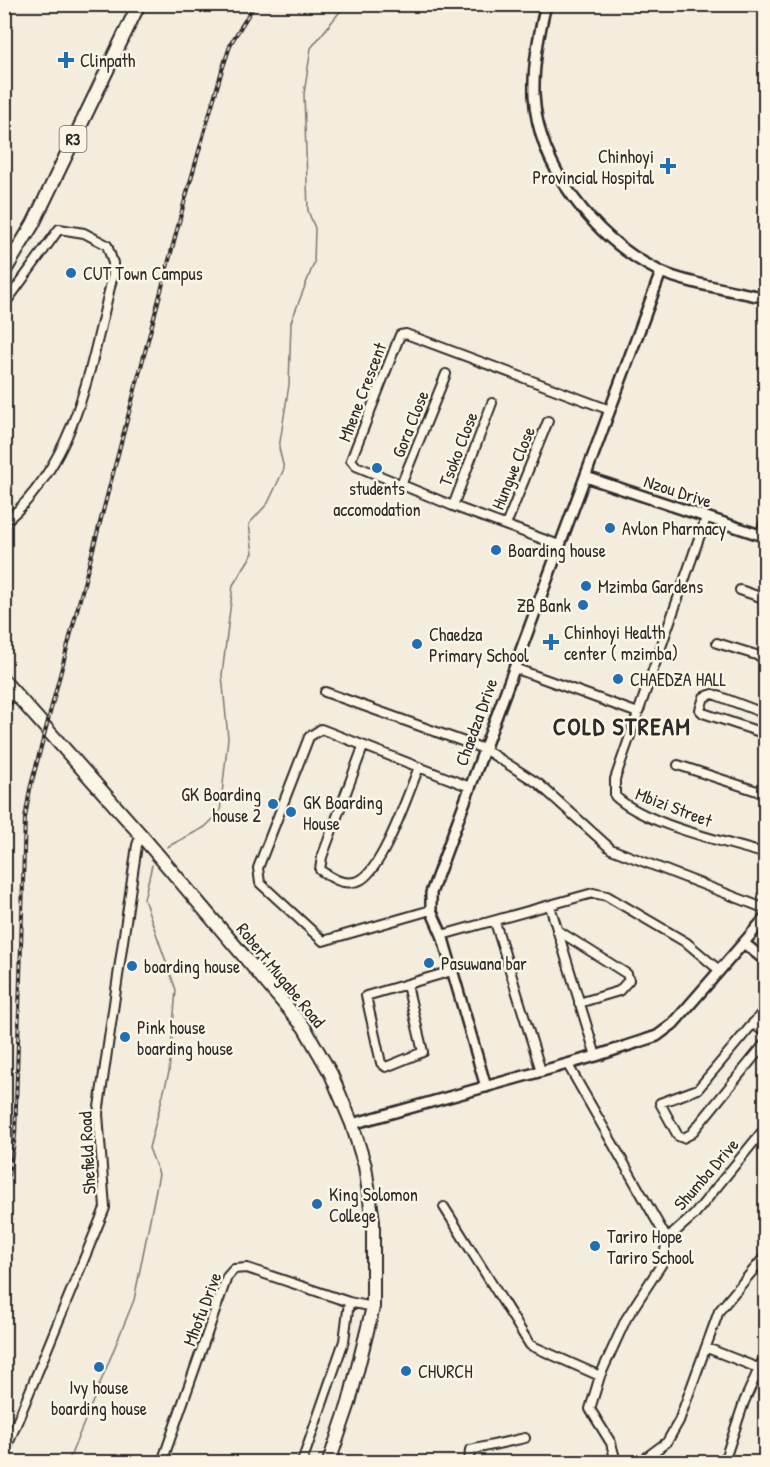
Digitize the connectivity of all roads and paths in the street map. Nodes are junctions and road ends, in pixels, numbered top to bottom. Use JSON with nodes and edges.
{"nodes":[{"id":1,"x":139,"y":4,"type":"edge"},
{"id":2,"x":546,"y":4,"type":"edge"},
{"id":3,"x":4,"y":272,"type":"edge"},
{"id":4,"x":661,"y":272,"type":"junction"},
{"id":5,"x":765,"y":298,"type":"edge"},
{"id":6,"x":4,"y":306,"type":"edge"},
{"id":7,"x":446,"y":374,"type":"dead end"},
{"id":8,"x":492,"y":403,"type":"dead end"},
{"id":9,"x":610,"y":410,"type":"junction"},
{"id":10,"x":548,"y":421,"type":"dead end"},
{"id":11,"x":586,"y":477,"type":"junction"},
{"id":12,"x":401,"y":484,"type":"junction"},
{"id":13,"x":453,"y":506,"type":"junction"},
{"id":14,"x":705,"y":518,"type":"junction"},
{"id":15,"x":765,"y":518,"type":"edge"},
{"id":16,"x":4,"y":523,"type":"edge"},
{"id":17,"x":506,"y":525,"type":"junction"},
{"id":18,"x":763,"y":536,"type":"edge"},
{"id":19,"x":559,"y":545,"type":"junction"},
{"id":20,"x":740,"y":590,"type":"dead end"},
{"id":21,"x":765,"y":599,"type":"edge"},
{"id":22,"x":717,"y":643,"type":"dead end"},
{"id":23,"x":765,"y":658,"type":"edge"},
{"id":24,"x":514,"y":668,"type":"junction"},
{"id":25,"x":4,"y":681,"type":"edge"},
{"id":26,"x":325,"y":692,"type":"dead end"},
{"id":27,"x":15,"y":693,"type":"junction"},
{"id":28,"x":4,"y":704,"type":"edge"},
{"id":29,"x":638,"y":713,"type":"junction"},
{"id":30,"x":765,"y":714,"type":"edge"},
{"id":31,"x":765,"y":734,"type":"edge"},
{"id":32,"x":363,"y":747,"type":"junction"},
{"id":33,"x":484,"y":749,"type":"junction"},
{"id":34,"x":678,"y":765,"type":"dead end"},
{"id":35,"x":419,"y":767,"type":"junction"},
{"id":36,"x":470,"y":787,"type":"junction"},
{"id":37,"x":765,"y":794,"type":"edge"},
{"id":38,"x":141,"y":835,"type":"junction"},
{"id":39,"x":765,"y":854,"type":"edge"},
{"id":40,"x":549,"y":906,"type":"junction"},
{"id":41,"x":765,"y":909,"type":"edge"},
{"id":42,"x":431,"y":910,"type":"junction"},
{"id":43,"x":765,"y":917,"type":"edge"},
{"id":44,"x":495,"y":922,"type":"junction"},
{"id":45,"x":557,"y":930,"type":"junction"},
{"id":46,"x":442,"y":935,"type":"junction"},
{"id":47,"x":745,"y":944,"type":"junction"},
{"id":48,"x":765,"y":960,"type":"edge"},
{"id":49,"x":719,"y":970,"type":"junction"},
{"id":50,"x":452,"y":971,"type":"junction"},
{"id":51,"x":407,"y":985,"type":"junction"},
{"id":52,"x":579,"y":1003,"type":"junction"},
{"id":53,"x":765,"y":1008,"type":"edge"},
{"id":54,"x":753,"y":1023,"type":"junction"},
{"id":55,"x":765,"y":1034,"type":"edge"},
{"id":56,"x":765,"y":1042,"type":"edge"},
{"id":57,"x":596,"y":1056,"type":"junction"},
{"id":58,"x":568,"y":1065,"type":"junction"},
{"id":59,"x":541,"y":1071,"type":"junction"},
{"id":60,"x":486,"y":1087,"type":"junction"},
{"id":61,"x":352,"y":1124,"type":"junction"},
{"id":62,"x":765,"y":1127,"type":"edge"},
{"id":63,"x":444,"y":1207,"type":"dead end"},
{"id":64,"x":667,"y":1239,"type":"junction"},
{"id":65,"x":765,"y":1255,"type":"edge"},
{"id":66,"x":349,"y":1302,"type":"junction"},
{"id":67,"x":373,"y":1307,"type":"junction"},
{"id":68,"x":707,"y":1348,"type":"junction"},
{"id":69,"x":765,"y":1353,"type":"edge"},
{"id":70,"x":758,"y":1368,"type":"junction"},
{"id":71,"x":600,"y":1376,"type":"junction"},
{"id":72,"x":525,"y":1438,"type":"dead end"},
{"id":73,"x":4,"y":1454,"type":"edge"},
{"id":74,"x":162,"y":1462,"type":"edge"},
{"id":75,"x":302,"y":1462,"type":"edge"},
{"id":76,"x":329,"y":1462,"type":"edge"},
{"id":77,"x":468,"y":1462,"type":"edge"},
{"id":78,"x":616,"y":1462,"type":"edge"},
{"id":79,"x":640,"y":1462,"type":"edge"},
{"id":80,"x":724,"y":1462,"type":"edge"}],
"edges":[{"from":1,"to":3,"type":"main road","number":"R3"},
{"from":2,"to":4,"type":"street"},
{"from":4,"to":5,"type":"street"},
{"from":4,"to":9,"type":"street","name":"Chaedza Drive"},
{"from":6,"to":16,"type":"street"},
{"from":7,"to":12,"type":"street","name":"Gora Close"},
{"from":8,"to":13,"type":"street","name":"Tsoko Close"},
{"from":9,"to":11,"type":"street","name":"Chaedza Drive"},
{"from":9,"to":12,"type":"street","name":"Mhene Crescent"},
{"from":10,"to":17,"type":"street","name":"Hungwe Close"},
{"from":11,"to":14,"type":"street","name":"Nzou Drive"},
{"from":11,"to":19,"type":"street","name":"Chaedza Drive"},
{"from":12,"to":13,"type":"street","name":"Mhene Crescent"},
{"from":13,"to":17,"type":"street","name":"Mhene Crescent"},
{"from":14,"to":18,"type":"street","name":"Nzou Drive"},
{"from":14,"to":29,"type":"street","name":"Mbizi Street"},
{"from":15,"to":18,"type":"street"},
{"from":17,"to":19,"type":"street","name":"Mhene Crescent"},
{"from":19,"to":24,"type":"street","name":"Chaedza Drive"},
{"from":20,"to":21,"type":"street"},
{"from":22,"to":23,"type":"street"},
{"from":24,"to":29,"type":"street"},
{"from":24,"to":33,"type":"street","name":"Chaedza Drive"},
{"from":25,"to":27,"type":"main road","name":"Robert Mugabe Road"},
{"from":26,"to":33,"type":"street"},
{"from":27,"to":28,"type":"street"},
{"from":27,"to":38,"type":"main road","name":"Robert Mugabe Road"},
{"from":29,"to":39,"type":"street","name":"Mbizi Street"},
{"from":30,"to":31,"type":"street"},
{"from":32,"to":35,"type":"street"},
{"from":32,"to":35,"type":"street"},
{"from":32,"to":42,"type":"street"},
{"from":33,"to":36,"type":"street","name":"Chaedza Drive"},
{"from":33,"to":41,"type":"street"},
{"from":34,"to":37,"type":"street"},
{"from":35,"to":36,"type":"street"},
{"from":36,"to":42,"type":"street","name":"Chaedza Drive"},
{"from":38,"to":61,"type":"main road","name":"Robert Mugabe Road"},
{"from":38,"to":73,"type":"street","name":"Shefield Road"},
{"from":40,"to":44,"type":"street"},
{"from":40,"to":45,"type":"street"},
{"from":40,"to":49,"type":"street"},
{"from":42,"to":46,"type":"street"},
{"from":43,"to":47,"type":"street"},
{"from":44,"to":46,"type":"street"},
{"from":44,"to":59,"type":"street"},
{"from":45,"to":52,"type":"street"},
{"from":45,"to":52,"type":"street"},
{"from":46,"to":50,"type":"street"},
{"from":47,"to":48,"type":"street"},
{"from":47,"to":49,"type":"street"},
{"from":49,"to":57,"type":"street"},
{"from":50,"to":51,"type":"street"},
{"from":50,"to":60,"type":"street"},
{"from":51,"to":51,"type":"street"},
{"from":52,"to":57,"type":"street"},
{"from":53,"to":54,"type":"street"},
{"from":54,"to":55,"type":"street"},
{"from":54,"to":56,"type":"street"},
{"from":57,"to":58,"type":"street"},
{"from":58,"to":59,"type":"street"},
{"from":58,"to":64,"type":"street"},
{"from":59,"to":60,"type":"street"},
{"from":60,"to":61,"type":"street"},
{"from":61,"to":67,"type":"main road","name":"Robert Mugabe Road"},
{"from":62,"to":64,"type":"street","name":"Shumba Drive"},
{"from":63,"to":71,"type":"street"},
{"from":64,"to":71,"type":"street"},
{"from":65,"to":68,"type":"street"},
{"from":66,"to":67,"type":"street","name":"Mhofu Drive"},
{"from":66,"to":74,"type":"street","name":"Mhofu Drive"},
{"from":66,"to":75,"type":"street"},
{"from":67,"to":76,"type":"main road","name":"Robert Mugabe Road"},
{"from":68,"to":70,"type":"street"},
{"from":68,"to":79,"type":"street"},
{"from":69,"to":70,"type":"street"},
{"from":70,"to":80,"type":"street"},
{"from":71,"to":78,"type":"street"},
{"from":72,"to":77,"type":"street"}]}
